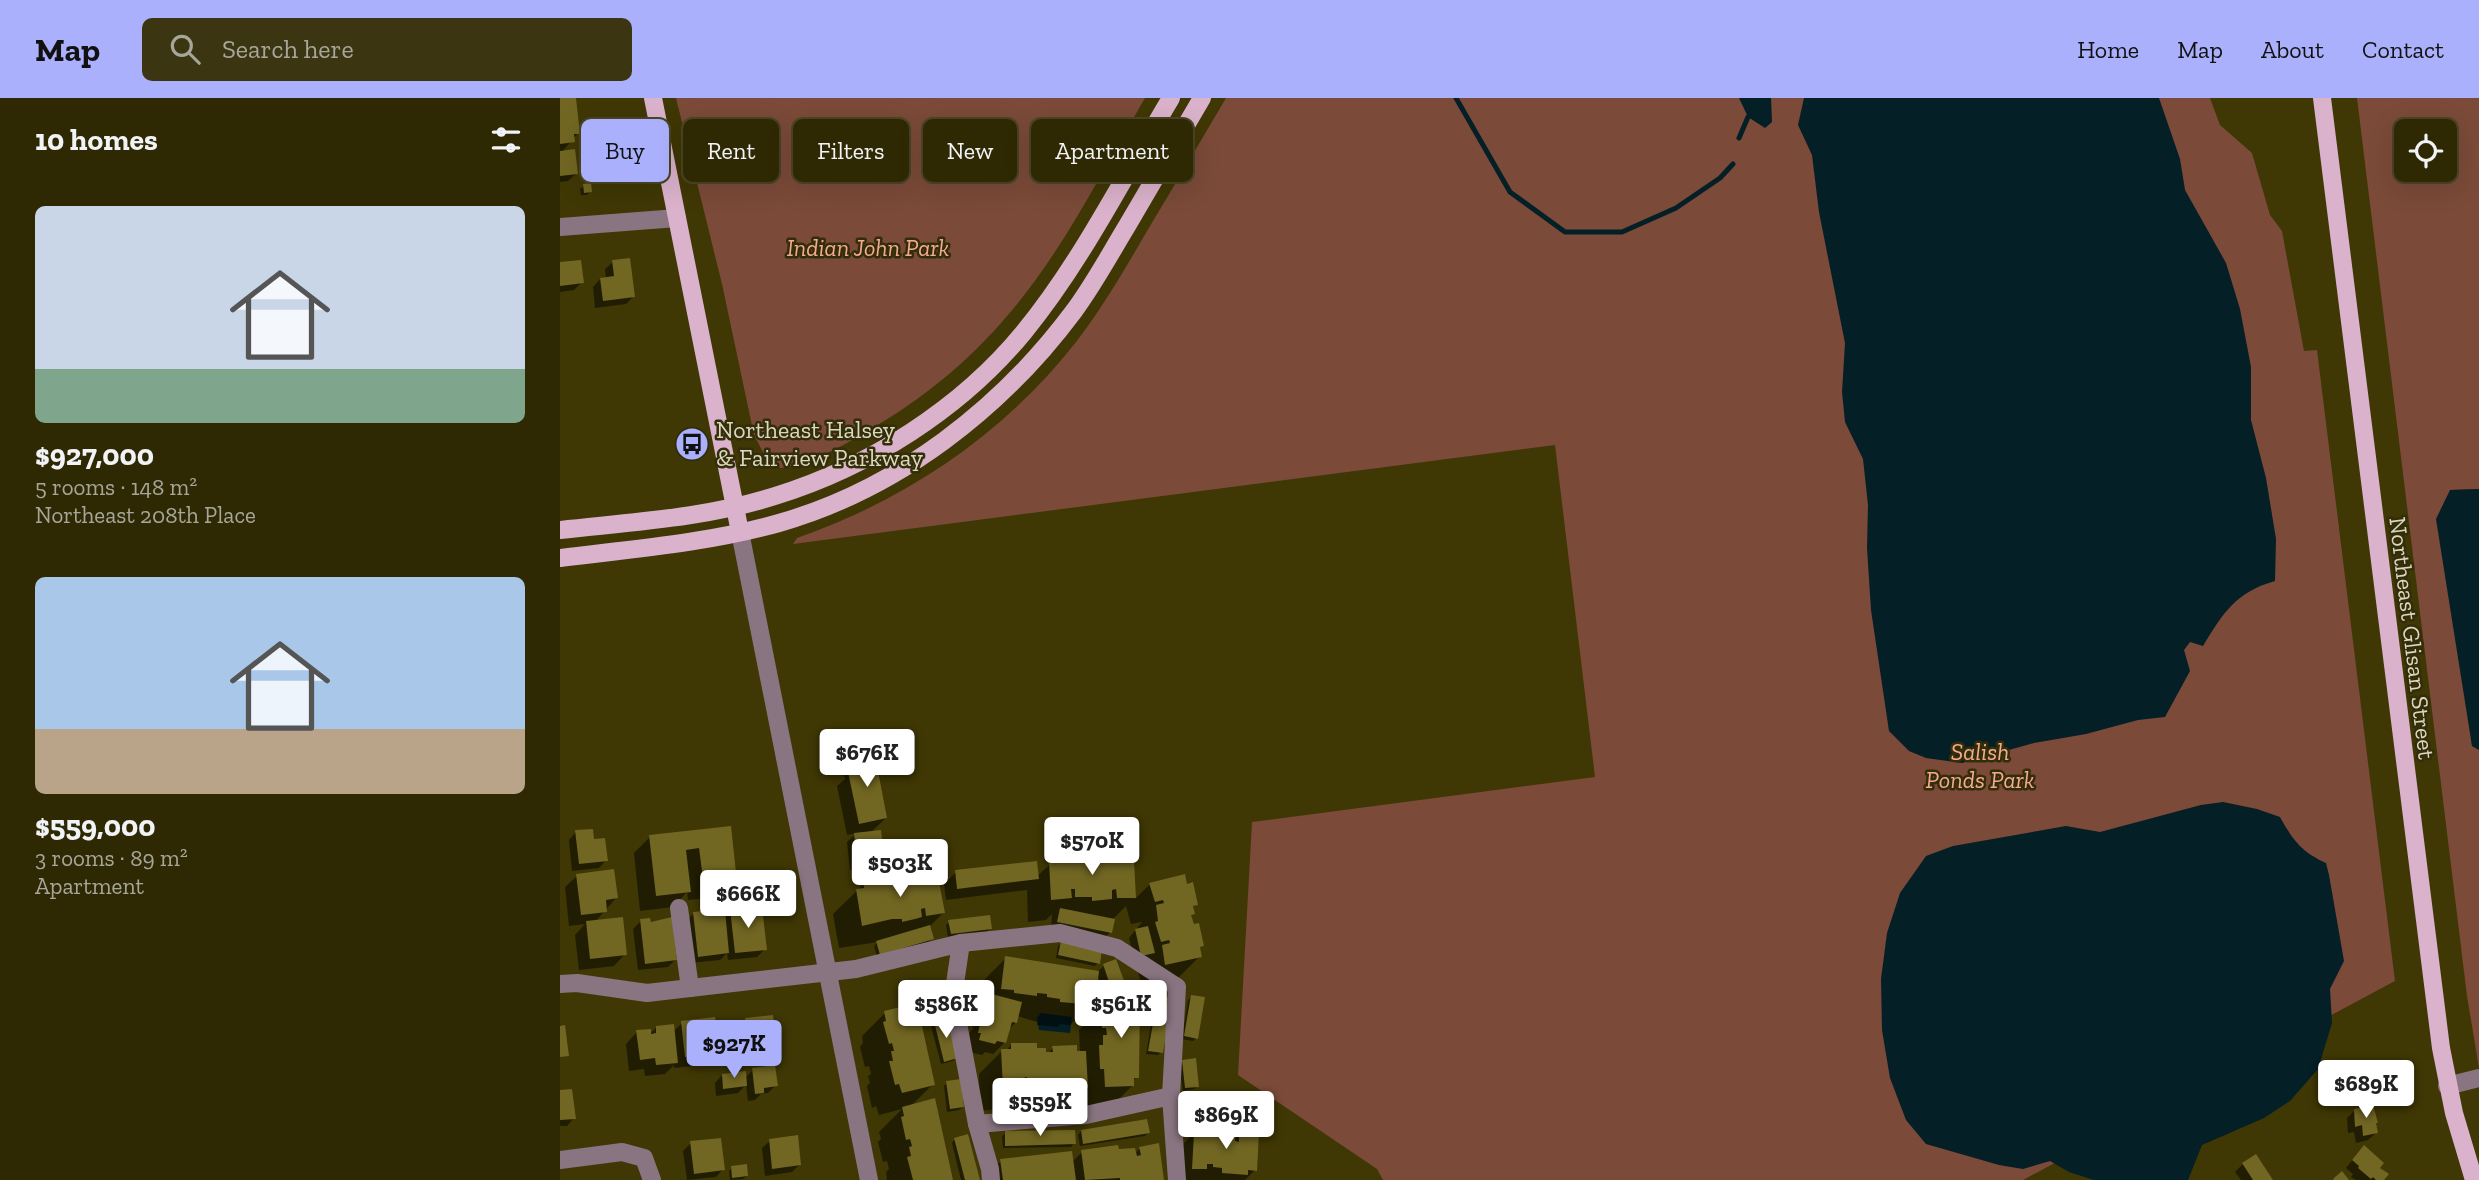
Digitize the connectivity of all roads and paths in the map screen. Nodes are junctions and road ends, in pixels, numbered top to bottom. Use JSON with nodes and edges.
{"nodes":[{"id":1,"x":653,"y":98,"type":"edge"},
{"id":2,"x":1171,"y":98,"type":"edge"},
{"id":3,"x":1202,"y":98,"type":"edge"},
{"id":4,"x":2322,"y":98,"type":"edge"},
{"id":5,"x":677,"y":218,"type":"junction"},
{"id":6,"x":560,"y":227,"type":"edge"},
{"id":7,"x":735,"y":505,"type":"junction"},
{"id":8,"x":560,"y":530,"type":"edge"},
{"id":9,"x":740,"y":531,"type":"junction"},
{"id":10,"x":560,"y":558,"type":"edge"},
{"id":11,"x":679,"y":908,"type":"dead end"},
{"id":12,"x":961,"y":943,"type":"junction"},
{"id":13,"x":828,"y":971,"type":"junction"},
{"id":14,"x":560,"y":984,"type":"edge"},
{"id":15,"x":690,"y":988,"type":"junction"},
{"id":16,"x":2479,"y":1078,"type":"edge"},
{"id":17,"x":2447,"y":1086,"type":"junction"},
{"id":18,"x":1171,"y":1096,"type":"junction"},
{"id":19,"x":977,"y":1124,"type":"junction"},
{"id":20,"x":560,"y":1160,"type":"edge"},
{"id":21,"x":652,"y":1180,"type":"edge"},
{"id":22,"x":869,"y":1180,"type":"edge"},
{"id":23,"x":991,"y":1180,"type":"edge"},
{"id":24,"x":1177,"y":1180,"type":"edge"},
{"id":25,"x":2474,"y":1180,"type":"edge"}],
"edges":[{"from":1,"to":5,"type":"main road"},
{"from":2,"to":7,"type":"main road"},
{"from":3,"to":9,"type":"main road"},
{"from":4,"to":17,"type":"main road","name":"Northeast Glisan Street"},
{"from":5,"to":6,"type":"street"},
{"from":5,"to":7,"type":"main road"},
{"from":7,"to":8,"type":"main road"},
{"from":7,"to":9,"type":"main road"},
{"from":9,"to":10,"type":"main road"},
{"from":9,"to":13,"type":"street"},
{"from":11,"to":15,"type":"street"},
{"from":12,"to":13,"type":"street"},
{"from":12,"to":18,"type":"street"},
{"from":12,"to":19,"type":"street"},
{"from":13,"to":15,"type":"street"},
{"from":13,"to":22,"type":"street"},
{"from":14,"to":15,"type":"street"},
{"from":16,"to":17,"type":"street"},
{"from":17,"to":25,"type":"main road","name":"Northeast Glisan Street"},
{"from":18,"to":19,"type":"street"},
{"from":18,"to":24,"type":"street"},
{"from":19,"to":23,"type":"street"},
{"from":20,"to":21,"type":"street"}]}
